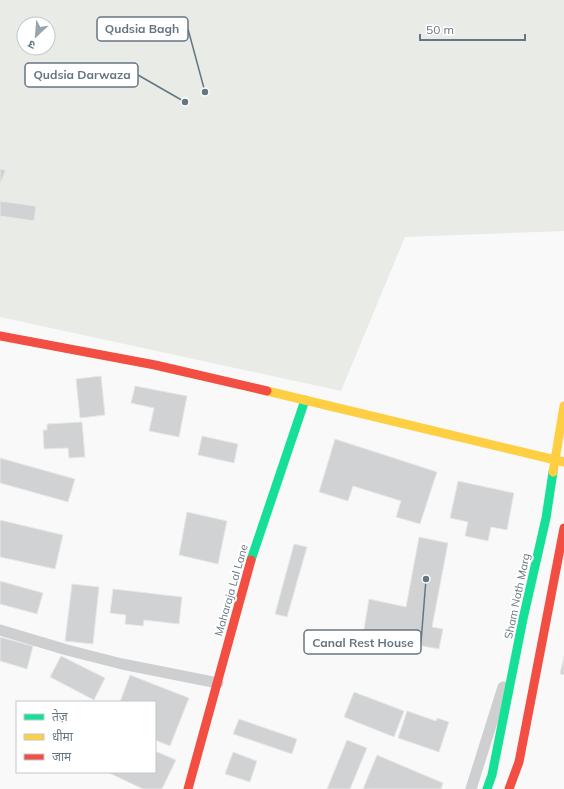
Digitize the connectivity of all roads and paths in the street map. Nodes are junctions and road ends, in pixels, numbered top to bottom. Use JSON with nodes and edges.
{"nodes":[{"id":1,"x":0,"y":336,"type":"edge"},
{"id":2,"x":305,"y":400,"type":"junction"},
{"id":3,"x":564,"y":406,"type":"edge"},
{"id":4,"x":559,"y":461,"type":"edge"},
{"id":5,"x":564,"y":528,"type":"edge"},
{"id":6,"x":523,"y":619,"type":"junction"},
{"id":7,"x":0,"y":630,"type":"edge"},
{"id":8,"x":218,"y":683,"type":"junction"},
{"id":9,"x":188,"y":789,"type":"edge"},
{"id":10,"x":471,"y":789,"type":"edge"},
{"id":11,"x":487,"y":789,"type":"edge"},
{"id":12,"x":509,"y":789,"type":"edge"}],
"edges":[{"from":1,"to":2,"type":"main road"},
{"from":2,"to":4,"type":"main road"},
{"from":2,"to":8,"type":"main road","name":"Maharaja Lal Lane"},
{"from":3,"to":4,"type":"main road","name":"Sham Nath Marg"},
{"from":4,"to":6,"type":"main road","name":"Sham Nath Marg"},
{"from":5,"to":12,"type":"main road"},
{"from":6,"to":10,"type":"street"},
{"from":6,"to":11,"type":"main road","name":"Sham Nath Marg"},
{"from":7,"to":8,"type":"street"},
{"from":8,"to":9,"type":"main road","name":"Maharaja Lal Lane"}]}
